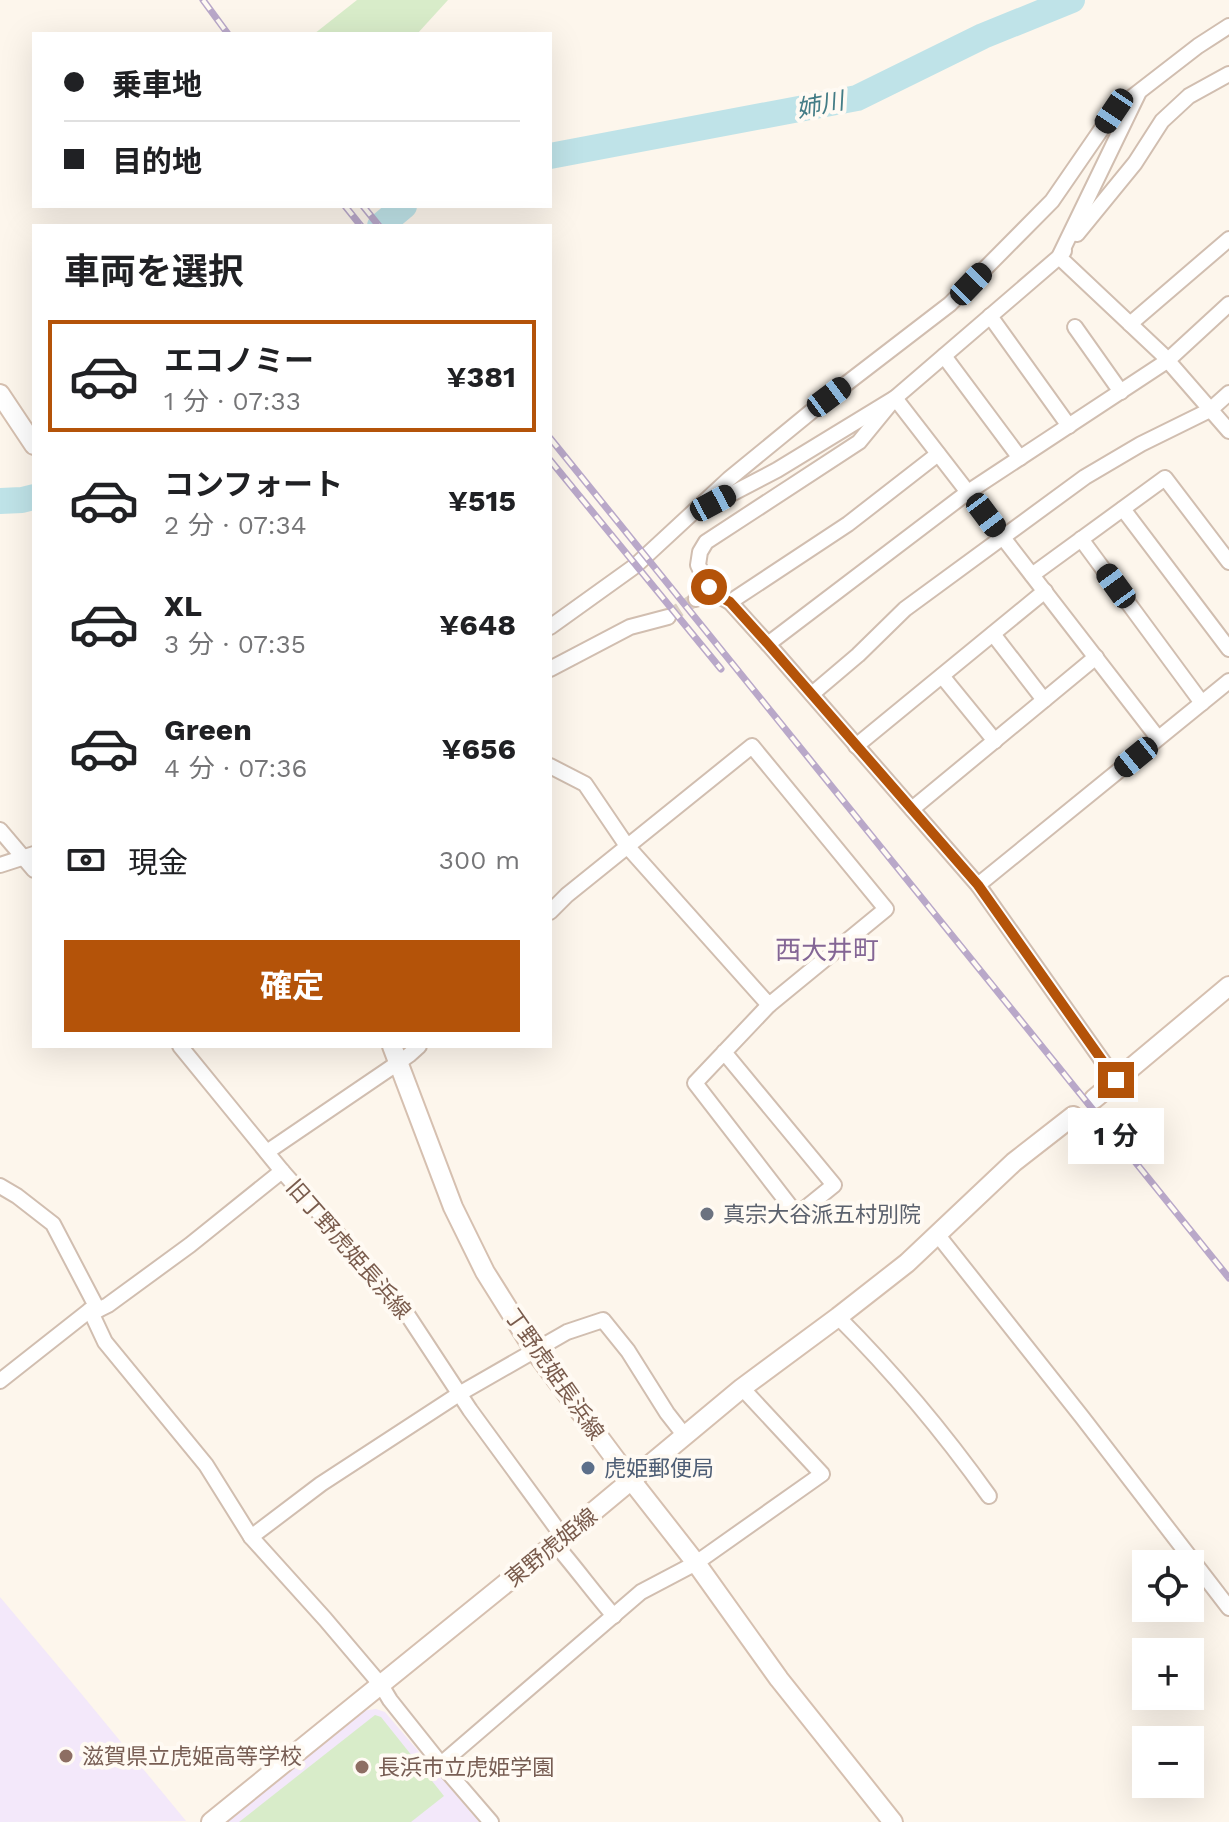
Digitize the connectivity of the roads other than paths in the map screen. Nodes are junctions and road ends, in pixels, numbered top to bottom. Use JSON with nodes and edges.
{"nodes":[{"id":1,"x":1229,"y":26,"type":"edge"},
{"id":2,"x":1229,"y":74,"type":"edge"},
{"id":3,"x":1139,"y":91,"type":"junction"},
{"id":4,"x":1229,"y":239,"type":"edge"},
{"id":5,"x":1059,"y":257,"type":"junction"},
{"id":6,"x":1229,"y":304,"type":"edge"},
{"id":7,"x":990,"y":316,"type":"junction"},
{"id":8,"x":1130,"y":324,"type":"junction"},
{"id":9,"x":1075,"y":327,"type":"dead end"},
{"id":10,"x":944,"y":356,"type":"junction"},
{"id":11,"x":1167,"y":361,"type":"junction"},
{"id":12,"x":1121,"y":392,"type":"junction"},
{"id":13,"x":1229,"y":393,"type":"edge"},
{"id":14,"x":0,"y":394,"type":"edge"},
{"id":15,"x":895,"y":398,"type":"junction"},
{"id":16,"x":1210,"y":410,"type":"junction"},
{"id":17,"x":1069,"y":426,"type":"junction"},
{"id":18,"x":1229,"y":431,"type":"edge"},
{"id":19,"x":32,"y":442,"type":"edge"},
{"id":20,"x":938,"y":454,"type":"junction"},
{"id":21,"x":1020,"y":458,"type":"junction"},
{"id":22,"x":968,"y":492,"type":"junction"},
{"id":23,"x":1123,"y":509,"type":"junction"},
{"id":24,"x":692,"y":514,"type":"junction"},
{"id":25,"x":1003,"y":538,"type":"junction"},
{"id":26,"x":1081,"y":539,"type":"junction"},
{"id":27,"x":1229,"y":562,"type":"edge"},
{"id":28,"x":1032,"y":575,"type":"junction"},
{"id":29,"x":709,"y":587,"type":"junction"},
{"id":30,"x":1045,"y":591,"type":"junction"},
{"id":31,"x":696,"y":599,"type":"tunnel mouth"},
{"id":32,"x":730,"y":602,"type":"junction"},
{"id":33,"x":668,"y":617,"type":"tunnel mouth"},
{"id":34,"x":552,"y":626,"type":"edge"},
{"id":35,"x":993,"y":634,"type":"junction"},
{"id":36,"x":768,"y":644,"type":"junction"},
{"id":37,"x":1229,"y":649,"type":"edge"},
{"id":38,"x":1096,"y":657,"type":"junction"},
{"id":39,"x":552,"y":668,"type":"edge"},
{"id":40,"x":942,"y":676,"type":"junction"},
{"id":41,"x":1229,"y":681,"type":"edge"},
{"id":42,"x":812,"y":694,"type":"junction"},
{"id":43,"x":1044,"y":700,"type":"junction"},
{"id":44,"x":1202,"y":703,"type":"junction"},
{"id":45,"x":1158,"y":738,"type":"junction"},
{"id":46,"x":995,"y":741,"type":"junction"},
{"id":47,"x":856,"y":746,"type":"junction"},
{"id":48,"x":552,"y":767,"type":"edge"},
{"id":49,"x":912,"y":809,"type":"junction"},
{"id":50,"x":0,"y":830,"type":"edge"},
{"id":51,"x":627,"y":846,"type":"junction"},
{"id":52,"x":28,"y":856,"type":"edge"},
{"id":53,"x":0,"y":865,"type":"edge"},
{"id":54,"x":978,"y":885,"type":"junction"},
{"id":55,"x":552,"y":910,"type":"edge"},
{"id":56,"x":1229,"y":986,"type":"edge"},
{"id":57,"x":769,"y":1005,"type":"junction"},
{"id":58,"x":182,"y":1048,"type":"edge"},
{"id":59,"x":724,"y":1052,"type":"junction"},
{"id":60,"x":395,"y":1054,"type":"edge"},
{"id":61,"x":1116,"y":1080,"type":"junction"},
{"id":62,"x":1094,"y":1099,"type":"dead end"},
{"id":63,"x":1073,"y":1116,"type":"dead end"},
{"id":64,"x":267,"y":1152,"type":"junction"},
{"id":65,"x":282,"y":1171,"type":"junction"},
{"id":66,"x":0,"y":1186,"type":"edge"},
{"id":67,"x":937,"y":1234,"type":"junction"},
{"id":68,"x":94,"y":1310,"type":"junction"},
{"id":69,"x":838,"y":1317,"type":"junction"},
{"id":70,"x":534,"y":1350,"type":"junction"},
{"id":71,"x":0,"y":1381,"type":"edge"},
{"id":72,"x":742,"y":1388,"type":"junction"},
{"id":73,"x":459,"y":1394,"type":"junction"},
{"id":74,"x":685,"y":1436,"type":"junction"},
{"id":75,"x":631,"y":1480,"type":"junction"},
{"id":76,"x":989,"y":1496,"type":"dead end"},
{"id":77,"x":251,"y":1537,"type":"junction"},
{"id":78,"x":559,"y":1540,"type":"junction"},
{"id":79,"x":696,"y":1563,"type":"junction"},
{"id":80,"x":1229,"y":1608,"type":"edge"},
{"id":81,"x":614,"y":1616,"type":"junction"},
{"id":82,"x":381,"y":1685,"type":"junction"},
{"id":83,"x":441,"y":1764,"type":"junction"},
{"id":84,"x":211,"y":1822,"type":"edge"},
{"id":85,"x":491,"y":1822,"type":"edge"},
{"id":86,"x":893,"y":1822,"type":"edge"}],
"edges":[{"from":1,"to":3,"type":"street"},
{"from":2,"to":5,"type":"street"},
{"from":3,"to":5,"type":"street"},
{"from":3,"to":24,"type":"street"},
{"from":4,"to":8,"type":"street"},
{"from":5,"to":7,"type":"street"},
{"from":5,"to":8,"type":"street"},
{"from":6,"to":11,"type":"street"},
{"from":7,"to":10,"type":"street"},
{"from":7,"to":17,"type":"street"},
{"from":8,"to":11,"type":"street"},
{"from":9,"to":12,"type":"street"},
{"from":10,"to":15,"type":"street"},
{"from":10,"to":21,"type":"street"},
{"from":11,"to":12,"type":"street"},
{"from":11,"to":16,"type":"street"},
{"from":12,"to":17,"type":"street"},
{"from":13,"to":16,"type":"street"},
{"from":14,"to":19,"type":"main road"},
{"from":15,"to":20,"type":"street"},
{"from":15,"to":24,"type":"street"},
{"from":15,"to":29,"type":"street"},
{"from":16,"to":18,"type":"street"},
{"from":16,"to":25,"type":"street"},
{"from":17,"to":21,"type":"street"},
{"from":20,"to":22,"type":"street"},
{"from":20,"to":32,"type":"street"},
{"from":21,"to":22,"type":"street"},
{"from":22,"to":25,"type":"street"},
{"from":22,"to":36,"type":"street"},
{"from":23,"to":26,"type":"street"},
{"from":23,"to":27,"type":"street"},
{"from":23,"to":37,"type":"street"},
{"from":24,"to":34,"type":"street"},
{"from":25,"to":28,"type":"street"},
{"from":25,"to":42,"type":"street"},
{"from":26,"to":28,"type":"street"},
{"from":26,"to":44,"type":"street"},
{"from":28,"to":30,"type":"street"},
{"from":29,"to":31,"type":"street"},
{"from":29,"to":32,"type":"street"},
{"from":30,"to":35,"type":"street"},
{"from":30,"to":38,"type":"street"},
{"from":32,"to":36,"type":"street"},
{"from":33,"to":39,"type":"street"},
{"from":35,"to":40,"type":"street"},
{"from":35,"to":43,"type":"street"},
{"from":36,"to":42,"type":"street"},
{"from":38,"to":43,"type":"street"},
{"from":38,"to":45,"type":"street"},
{"from":40,"to":46,"type":"street"},
{"from":40,"to":47,"type":"street"},
{"from":41,"to":44,"type":"street"},
{"from":42,"to":47,"type":"street"},
{"from":43,"to":46,"type":"street"},
{"from":44,"to":45,"type":"street"},
{"from":45,"to":54,"type":"street"},
{"from":46,"to":49,"type":"street"},
{"from":47,"to":49,"type":"street"},
{"from":48,"to":51,"type":"street"},
{"from":49,"to":54,"type":"street"},
{"from":50,"to":52,"type":"street"},
{"from":51,"to":55,"type":"street"},
{"from":51,"to":57,"type":"street"},
{"from":51,"to":57,"type":"street"},
{"from":52,"to":53,"type":"street"},
{"from":54,"to":61,"type":"street"},
{"from":56,"to":61,"type":"main road"},
{"from":57,"to":59,"type":"street"},
{"from":58,"to":64,"type":"street","name":"旧丁野虎姫長浜線"},
{"from":59,"to":59,"type":"street"},
{"from":60,"to":64,"type":"street"},
{"from":60,"to":70,"type":"main road","name":"丁野虎姫長浜線"},
{"from":61,"to":62,"type":"main road"},
{"from":63,"to":67,"type":"main road","name":"東野虎姫線"},
{"from":64,"to":65,"type":"street","name":"旧丁野虎姫長浜線"},
{"from":65,"to":68,"type":"street"},
{"from":65,"to":73,"type":"street","name":"旧丁野虎姫長浜線"},
{"from":66,"to":68,"type":"street"},
{"from":67,"to":69,"type":"main road","name":"東野虎姫線"},
{"from":67,"to":80,"type":"street"},
{"from":68,"to":71,"type":"street"},
{"from":68,"to":77,"type":"street"},
{"from":69,"to":72,"type":"main road","name":"東野虎姫線"},
{"from":69,"to":76,"type":"street"},
{"from":70,"to":73,"type":"street"},
{"from":70,"to":74,"type":"street"},
{"from":70,"to":75,"type":"main road","name":"丁野虎姫長浜線"},
{"from":72,"to":74,"type":"main road","name":"東野虎姫線"},
{"from":72,"to":79,"type":"street"},
{"from":73,"to":77,"type":"street"},
{"from":73,"to":78,"type":"street","name":"旧丁野虎姫長浜線"},
{"from":74,"to":75,"type":"main road","name":"東野虎姫線"},
{"from":75,"to":78,"type":"main road","name":"東野虎姫線"},
{"from":75,"to":79,"type":"main road","name":"丁野虎姫長浜線"},
{"from":77,"to":82,"type":"street"},
{"from":78,"to":81,"type":"street","name":"旧丁野虎姫長浜線"},
{"from":78,"to":82,"type":"main road","name":"東野虎姫線"},
{"from":79,"to":81,"type":"street"},
{"from":79,"to":86,"type":"main road","name":"丁野虎姫長浜線"},
{"from":81,"to":83,"type":"street"},
{"from":82,"to":83,"type":"street"},
{"from":82,"to":84,"type":"main road","name":"東野虎姫線"},
{"from":83,"to":85,"type":"street"}]}
